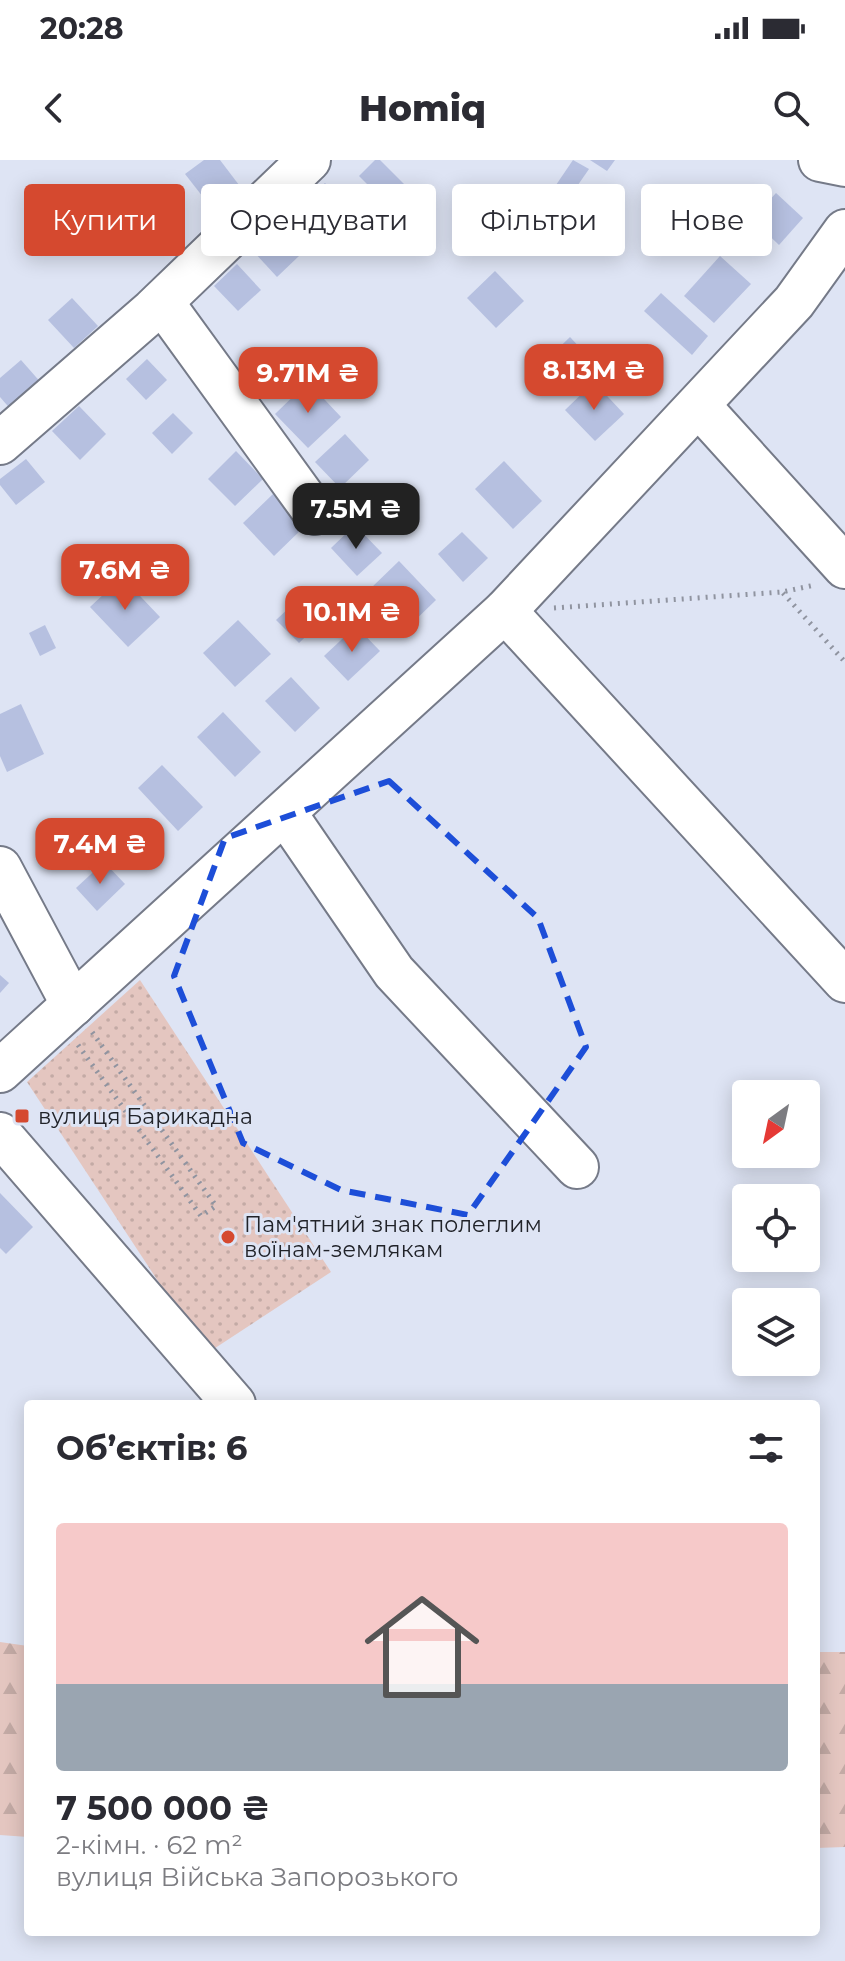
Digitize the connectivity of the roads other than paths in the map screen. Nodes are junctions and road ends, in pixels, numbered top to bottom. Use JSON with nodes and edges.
{"nodes":[{"id":1,"x":309,"y":160,"type":"edge"},
{"id":2,"x":820,"y":160,"type":"edge"},
{"id":3,"x":845,"y":165,"type":"edge"},
{"id":4,"x":845,"y":231,"type":"edge"},
{"id":5,"x":162,"y":302,"type":"junction"},
{"id":6,"x":700,"y":407,"type":"junction"},
{"id":7,"x":0,"y":443,"type":"edge"},
{"id":8,"x":315,"y":513,"type":"dead end"},
{"id":9,"x":832,"y":576,"type":"edge"},
{"id":10,"x":505,"y":611,"type":"junction"},
{"id":11,"x":285,"y":813,"type":"junction"},
{"id":12,"x":0,"y":868,"type":"edge"},
{"id":13,"x":845,"y":981,"type":"edge"},
{"id":14,"x":66,"y":1012,"type":"junction"},
{"id":15,"x":0,"y":1071,"type":"edge"},
{"id":16,"x":0,"y":1134,"type":"edge"},
{"id":17,"x":577,"y":1167,"type":"dead end"},
{"id":18,"x":231,"y":1400,"type":"edge"}],
"edges":[{"from":1,"to":5,"type":"street"},
{"from":2,"to":3,"type":"street"},
{"from":4,"to":6,"type":"street"},
{"from":5,"to":7,"type":"street"},
{"from":5,"to":8,"type":"street"},
{"from":6,"to":9,"type":"street"},
{"from":6,"to":10,"type":"street"},
{"from":10,"to":11,"type":"street"},
{"from":10,"to":13,"type":"street"},
{"from":11,"to":14,"type":"street"},
{"from":11,"to":17,"type":"street"},
{"from":12,"to":14,"type":"street"},
{"from":14,"to":15,"type":"street"},
{"from":16,"to":18,"type":"street"}]}
